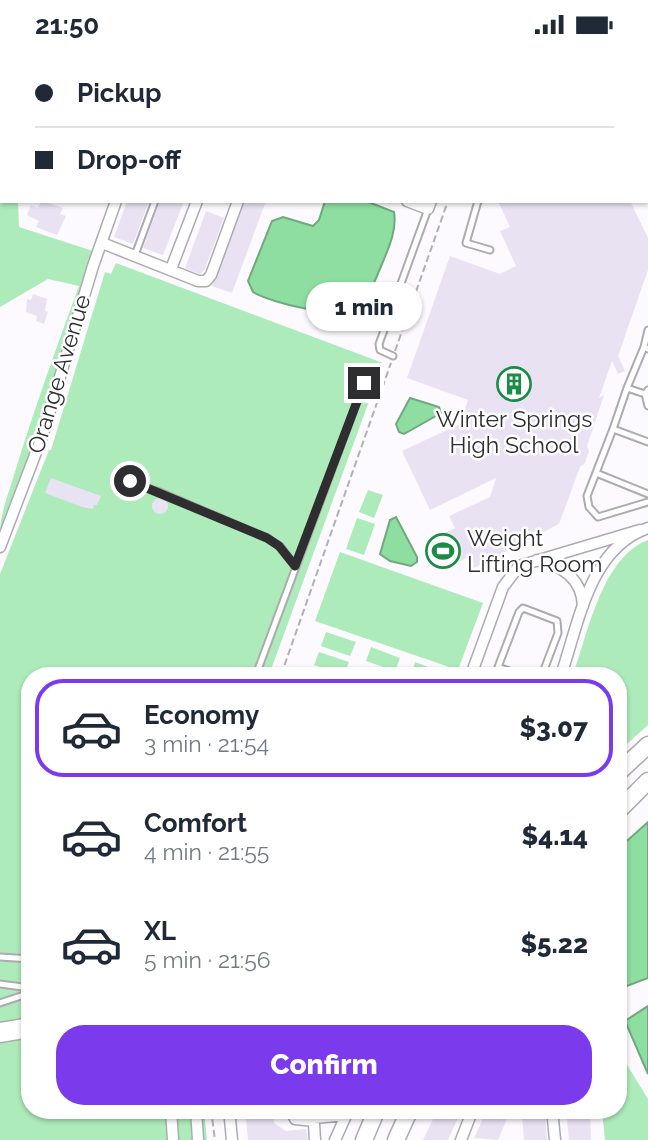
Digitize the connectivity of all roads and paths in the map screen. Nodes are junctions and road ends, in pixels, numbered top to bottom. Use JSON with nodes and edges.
{"nodes":[{"id":1,"x":115,"y":203,"type":"edge"},
{"id":2,"x":154,"y":203,"type":"edge"},
{"id":3,"x":196,"y":203,"type":"edge"},
{"id":4,"x":234,"y":203,"type":"edge"},
{"id":5,"x":448,"y":203,"type":"edge"},
{"id":6,"x":477,"y":203,"type":"edge"},
{"id":7,"x":430,"y":205,"type":"edge"},
{"id":8,"x":102,"y":243,"type":"junction"},
{"id":9,"x":490,"y":250,"type":"dead end"},
{"id":10,"x":135,"y":255,"type":"junction"},
{"id":11,"x":171,"y":269,"type":"junction"},
{"id":12,"x":648,"y":330,"type":"edge"},
{"id":13,"x":646,"y":348,"type":"edge"},
{"id":14,"x":393,"y":356,"type":"junction"},
{"id":15,"x":364,"y":383,"type":"dead end"},
{"id":16,"x":627,"y":388,"type":"junction"},
{"id":17,"x":647,"y":392,"type":"edge"},
{"id":18,"x":648,"y":406,"type":"edge"},
{"id":19,"x":613,"y":429,"type":"junction"},
{"id":20,"x":648,"y":442,"type":"edge"},
{"id":21,"x":596,"y":473,"type":"junction"},
{"id":22,"x":115,"y":479,"type":"dead end"},
{"id":23,"x":648,"y":494,"type":"edge"},
{"id":24,"x":648,"y":502,"type":"edge"},
{"id":25,"x":644,"y":529,"type":"edge"},
{"id":26,"x":0,"y":547,"type":"edge"},
{"id":27,"x":535,"y":559,"type":"junction"},
{"id":28,"x":295,"y":566,"type":"junction"},
{"id":29,"x":584,"y":610,"type":"junction"},
{"id":30,"x":259,"y":667,"type":"edge"},
{"id":31,"x":284,"y":667,"type":"edge"},
{"id":32,"x":474,"y":667,"type":"edge"},
{"id":33,"x":498,"y":667,"type":"edge"},
{"id":34,"x":545,"y":667,"type":"edge"},
{"id":35,"x":564,"y":667,"type":"edge"},
{"id":36,"x":648,"y":745,"type":"edge"},
{"id":37,"x":627,"y":765,"type":"edge"},
{"id":38,"x":648,"y":781,"type":"edge"},
{"id":39,"x":627,"y":802,"type":"edge"},
{"id":40,"x":0,"y":957,"type":"edge"},
{"id":41,"x":21,"y":958,"type":"edge"},
{"id":42,"x":0,"y":984,"type":"edge"},
{"id":43,"x":21,"y":988,"type":"edge"},
{"id":44,"x":21,"y":994,"type":"edge"},
{"id":45,"x":0,"y":1003,"type":"edge"},
{"id":46,"x":21,"y":1024,"type":"edge"},
{"id":47,"x":0,"y":1028,"type":"edge"},
{"id":48,"x":21,"y":1034,"type":"edge"},
{"id":49,"x":0,"y":1037,"type":"edge"},
{"id":50,"x":172,"y":1119,"type":"edge"},
{"id":51,"x":197,"y":1119,"type":"edge"},
{"id":52,"x":212,"y":1119,"type":"edge"},
{"id":53,"x":230,"y":1119,"type":"edge"},
{"id":54,"x":313,"y":1119,"type":"edge"},
{"id":55,"x":345,"y":1119,"type":"edge"},
{"id":56,"x":373,"y":1119,"type":"edge"},
{"id":57,"x":405,"y":1119,"type":"edge"},
{"id":58,"x":469,"y":1119,"type":"edge"},
{"id":59,"x":553,"y":1119,"type":"edge"},
{"id":60,"x":173,"y":1140,"type":"edge"},
{"id":61,"x":198,"y":1140,"type":"edge"},
{"id":62,"x":215,"y":1140,"type":"edge"},
{"id":63,"x":232,"y":1140,"type":"edge"},
{"id":64,"x":315,"y":1140,"type":"edge"},
{"id":65,"x":335,"y":1140,"type":"edge"},
{"id":66,"x":364,"y":1140,"type":"edge"},
{"id":67,"x":396,"y":1140,"type":"edge"},
{"id":68,"x":461,"y":1140,"type":"edge"},
{"id":69,"x":555,"y":1140,"type":"edge"}],
"edges":[{"from":1,"to":8,"type":"street","name":"Orange Avenue"},
{"from":2,"to":10,"type":"lane"},
{"from":3,"to":11,"type":"street"},
{"from":4,"to":11,"type":"street"},
{"from":5,"to":14,"type":"path"},
{"from":6,"to":9,"type":"lane"},
{"from":7,"to":14,"type":"lane"},
{"from":8,"to":10,"type":"street"},
{"from":8,"to":26,"type":"street","name":"Orange Avenue"},
{"from":10,"to":11,"type":"street"},
{"from":12,"to":13,"type":"lane"},
{"from":13,"to":16,"type":"lane"},
{"from":14,"to":31,"type":"path"},
{"from":15,"to":28,"type":"lane"},
{"from":16,"to":17,"type":"lane"},
{"from":16,"to":19,"type":"lane"},
{"from":17,"to":18,"type":"lane"},
{"from":19,"to":20,"type":"lane"},
{"from":19,"to":21,"type":"lane"},
{"from":21,"to":23,"type":"lane"},
{"from":21,"to":24,"type":"lane"},
{"from":22,"to":28,"type":"lane"},
{"from":25,"to":27,"type":"street"},
{"from":25,"to":29,"type":"street"},
{"from":27,"to":29,"type":"street"},
{"from":27,"to":32,"type":"street"},
{"from":28,"to":30,"type":"lane"},
{"from":29,"to":35,"type":"street"},
{"from":33,"to":34,"type":"lane"},
{"from":36,"to":37,"type":"main road"},
{"from":38,"to":39,"type":"main road"},
{"from":40,"to":41,"type":"lane"},
{"from":42,"to":43,"type":"lane"},
{"from":44,"to":45,"type":"lane"},
{"from":46,"to":47,"type":"street"},
{"from":48,"to":49,"type":"street"},
{"from":50,"to":60,"type":"street"},
{"from":51,"to":61,"type":"street"},
{"from":52,"to":62,"type":"path"},
{"from":53,"to":63,"type":"street"},
{"from":54,"to":64,"type":"street"},
{"from":55,"to":65,"type":"street"},
{"from":56,"to":66,"type":"main road"},
{"from":57,"to":67,"type":"main road"},
{"from":58,"to":68,"type":"street"},
{"from":59,"to":69,"type":"street"}]}
